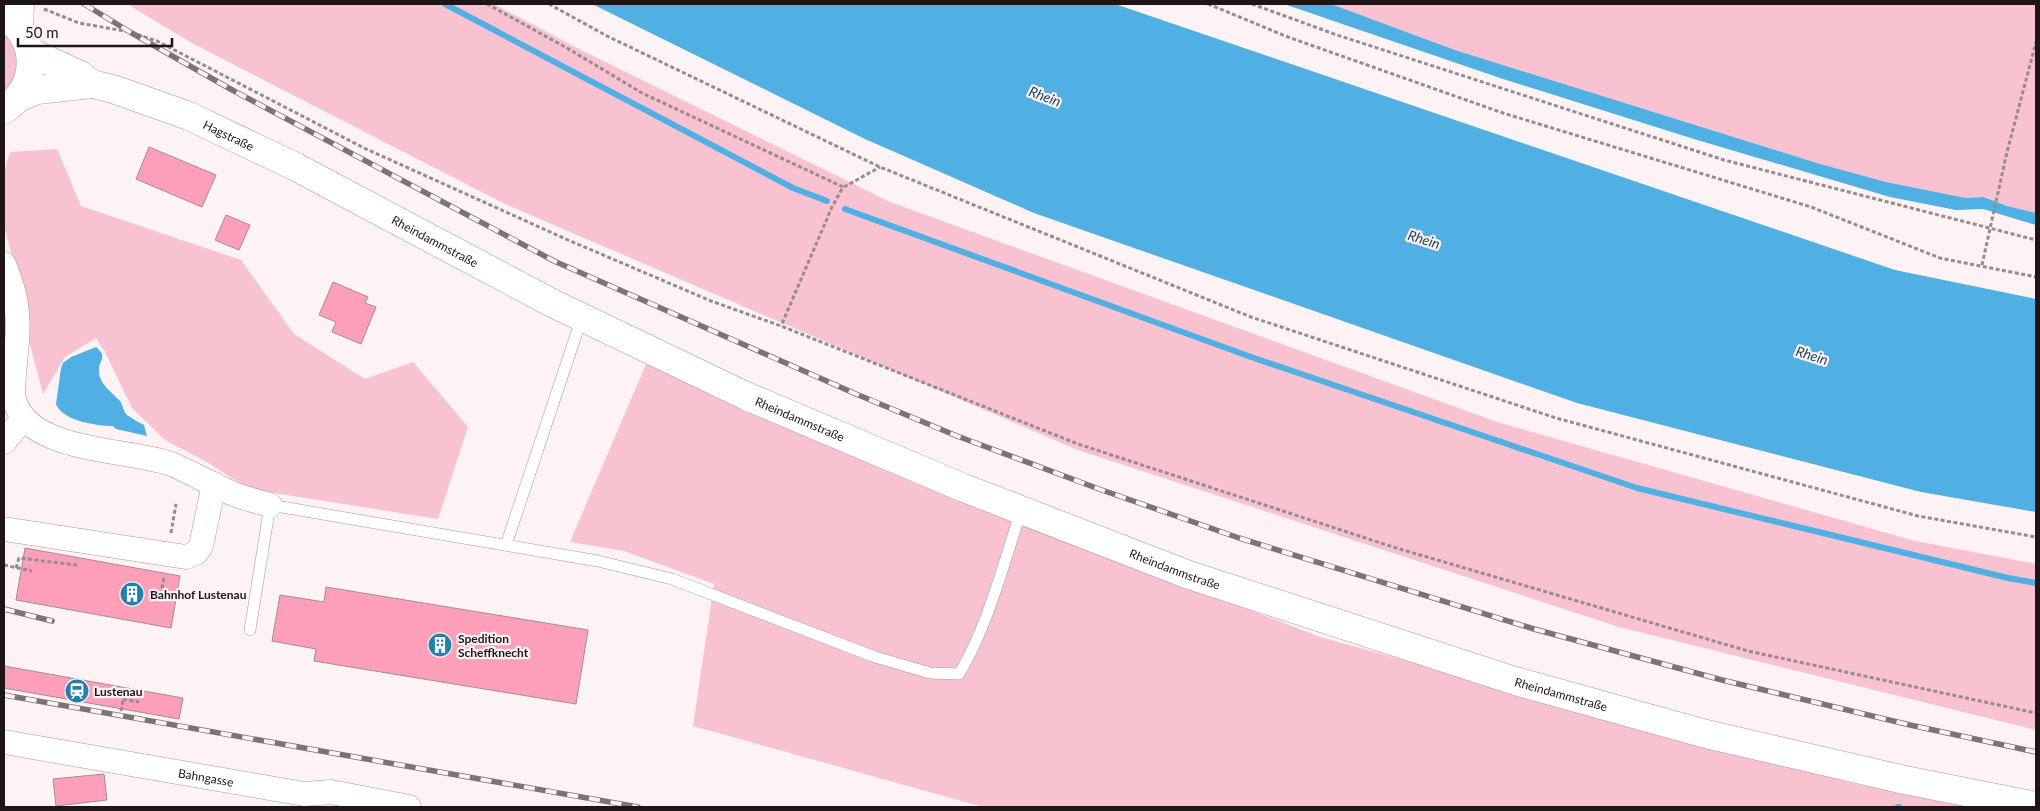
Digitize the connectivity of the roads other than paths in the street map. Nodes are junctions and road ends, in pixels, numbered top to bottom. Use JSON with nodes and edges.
{"nodes":[{"id":1,"x":23,"y":22,"type":"edge"},
{"id":2,"x":92,"y":84,"type":"junction"},
{"id":3,"x":12,"y":103,"type":"edge"},
{"id":4,"x":361,"y":201,"type":"joint"},
{"id":5,"x":4,"y":264,"type":"edge"},
{"id":6,"x":582,"y":317,"type":"junction"},
{"id":7,"x":23,"y":419,"type":"junction"},
{"id":8,"x":4,"y":442,"type":"edge"},
{"id":9,"x":214,"y":484,"type":"junction"},
{"id":10,"x":270,"y":505,"type":"junction"},
{"id":11,"x":1021,"y":511,"type":"junction"},
{"id":12,"x":4,"y":529,"type":"edge"},
{"id":13,"x":506,"y":545,"type":"junction"},
{"id":14,"x":250,"y":630,"type":"dead end"},
{"id":15,"x":4,"y":742,"type":"edge"},
{"id":16,"x":2036,"y":806,"type":"edge"},
{"id":17,"x":409,"y":807,"type":"edge"}],
"edges":[{"from":1,"to":2,"type":"main road","name":"Hagstraße"},
{"from":1,"to":3,"type":"main road","name":"Hagstraße"},
{"from":2,"to":3,"type":"main road","name":"Hagstraße"},
{"from":2,"to":4,"type":"main road","name":"Hagstraße"},
{"from":4,"to":6,"type":"main road","name":"Rheindammstraße"},
{"from":5,"to":7,"type":"street"},
{"from":6,"to":11,"type":"main road","name":"Rheindammstraße"},
{"from":6,"to":13,"type":"lane"},
{"from":7,"to":8,"type":"street"},
{"from":7,"to":9,"type":"street"},
{"from":9,"to":10,"type":"street"},
{"from":9,"to":12,"type":"street"},
{"from":10,"to":13,"type":"lane"},
{"from":10,"to":14,"type":"lane"},
{"from":11,"to":13,"type":"lane"},
{"from":11,"to":16,"type":"main road","name":"Rheindammstraße"},
{"from":15,"to":17,"type":"street","name":"Bahngasse"}]}
